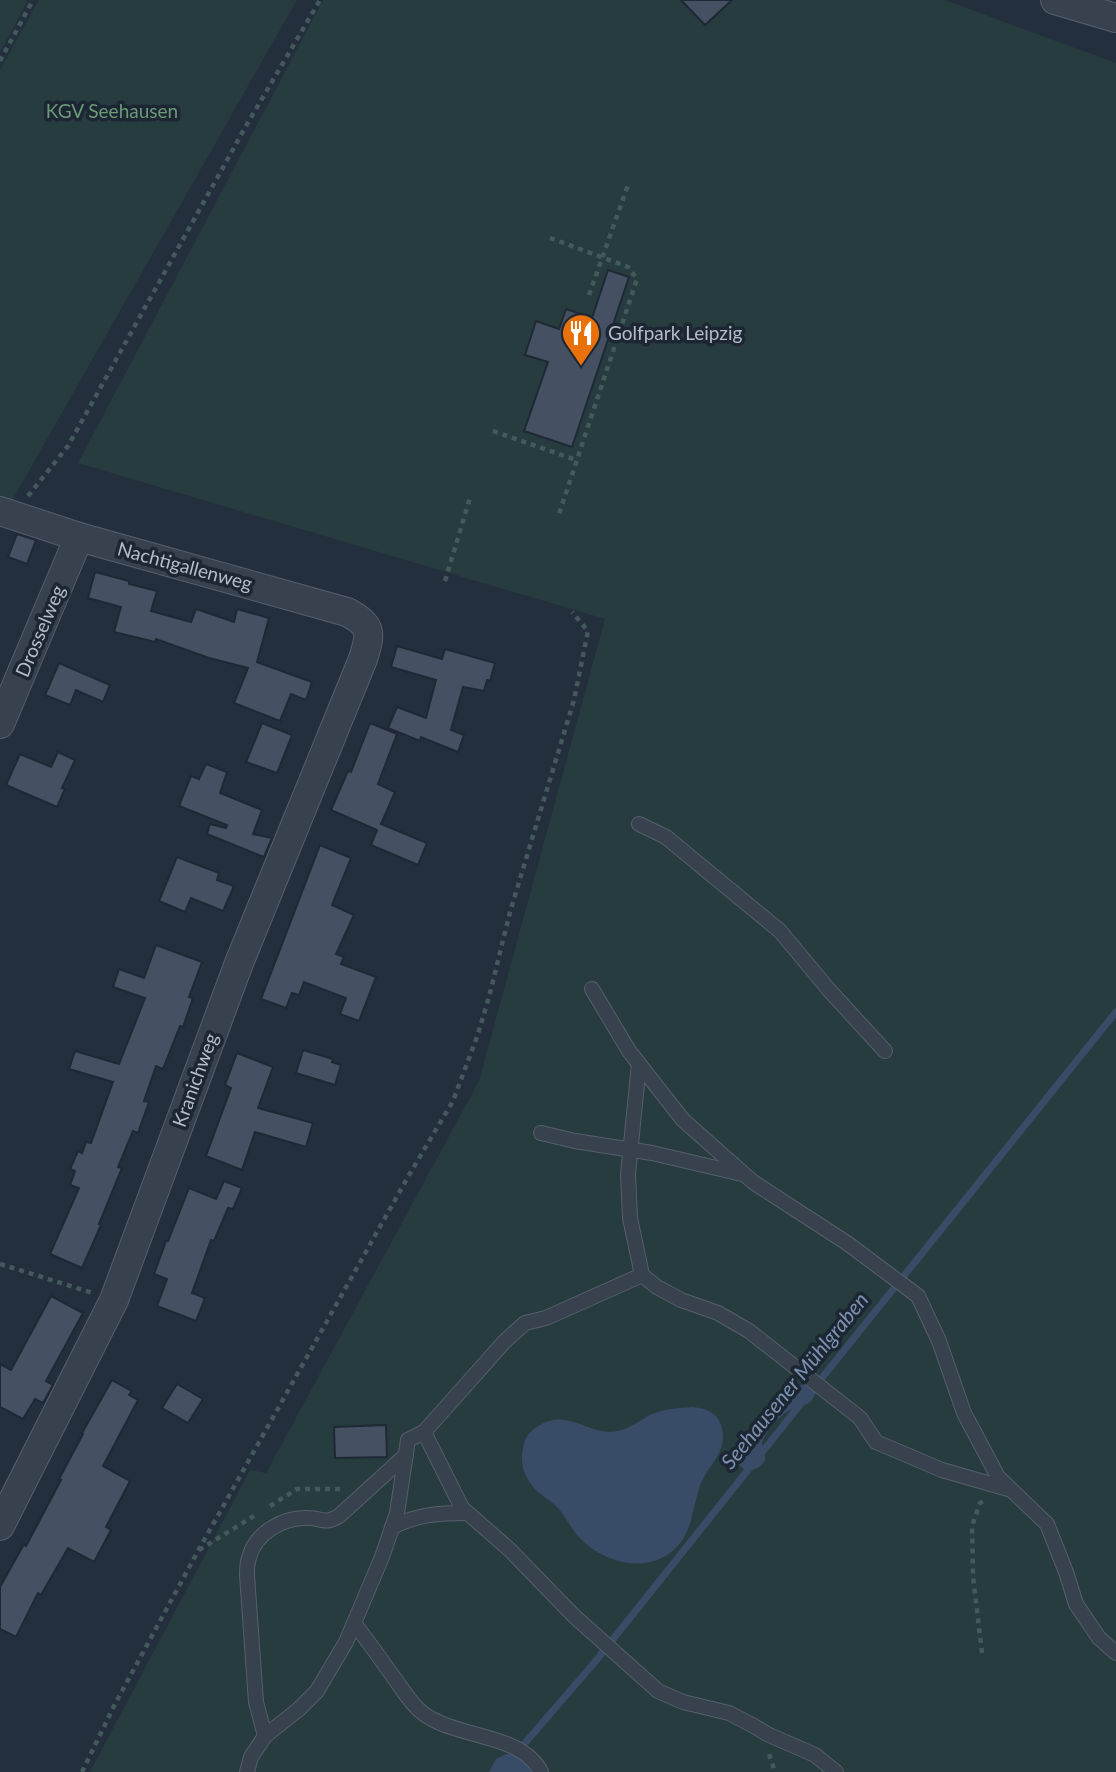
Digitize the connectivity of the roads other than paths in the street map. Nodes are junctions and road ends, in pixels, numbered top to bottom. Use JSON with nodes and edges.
{"nodes":[{"id":1,"x":1055,"y":0,"type":"edge"},
{"id":2,"x":1116,"y":18,"type":"edge"},
{"id":3,"x":6,"y":513,"type":"edge"},
{"id":4,"x":79,"y":537,"type":"junction"},
{"id":5,"x":367,"y":626,"type":"joint"},
{"id":6,"x":0,"y":724,"type":"edge"},
{"id":7,"x":639,"y":824,"type":"dead end"},
{"id":8,"x":592,"y":989,"type":"dead end"},
{"id":9,"x":885,"y":1051,"type":"dead end"},
{"id":10,"x":639,"y":1064,"type":"junction"},
{"id":11,"x":541,"y":1133,"type":"dead end"},
{"id":12,"x":631,"y":1149,"type":"junction"},
{"id":13,"x":743,"y":1174,"type":"junction"},
{"id":14,"x":642,"y":1275,"type":"junction"},
{"id":15,"x":424,"y":1432,"type":"junction"},
{"id":16,"x":406,"y":1455,"type":"junction"},
{"id":17,"x":1013,"y":1491,"type":"junction"},
{"id":18,"x":467,"y":1513,"type":"junction"},
{"id":19,"x":0,"y":1526,"type":"edge"},
{"id":20,"x":392,"y":1527,"type":"junction"},
{"id":21,"x":354,"y":1623,"type":"junction"},
{"id":22,"x":1116,"y":1653,"type":"edge"},
{"id":23,"x":265,"y":1736,"type":"junction"},
{"id":24,"x":247,"y":1772,"type":"edge"},
{"id":25,"x":541,"y":1772,"type":"edge"},
{"id":26,"x":836,"y":1772,"type":"edge"}],
"edges":[{"from":1,"to":2,"type":"street"},
{"from":3,"to":4,"type":"street","name":"Nachtigallenweg"},
{"from":4,"to":5,"type":"street","name":"Nachtigallenweg"},
{"from":4,"to":6,"type":"street","name":"Drosselweg"},
{"from":5,"to":19,"type":"street","name":"Kranichweg"},
{"from":7,"to":9,"type":"lane"},
{"from":8,"to":10,"type":"lane"},
{"from":10,"to":12,"type":"lane"},
{"from":10,"to":13,"type":"lane"},
{"from":11,"to":12,"type":"lane"},
{"from":12,"to":13,"type":"lane"},
{"from":12,"to":14,"type":"lane"},
{"from":13,"to":17,"type":"lane"},
{"from":14,"to":15,"type":"lane"},
{"from":14,"to":17,"type":"lane"},
{"from":15,"to":16,"type":"lane"},
{"from":15,"to":18,"type":"lane"},
{"from":16,"to":20,"type":"lane"},
{"from":16,"to":23,"type":"lane"},
{"from":17,"to":22,"type":"lane"},
{"from":18,"to":20,"type":"lane"},
{"from":18,"to":26,"type":"lane"},
{"from":20,"to":21,"type":"lane"},
{"from":21,"to":23,"type":"lane"},
{"from":21,"to":25,"type":"lane"},
{"from":23,"to":24,"type":"lane"}]}
